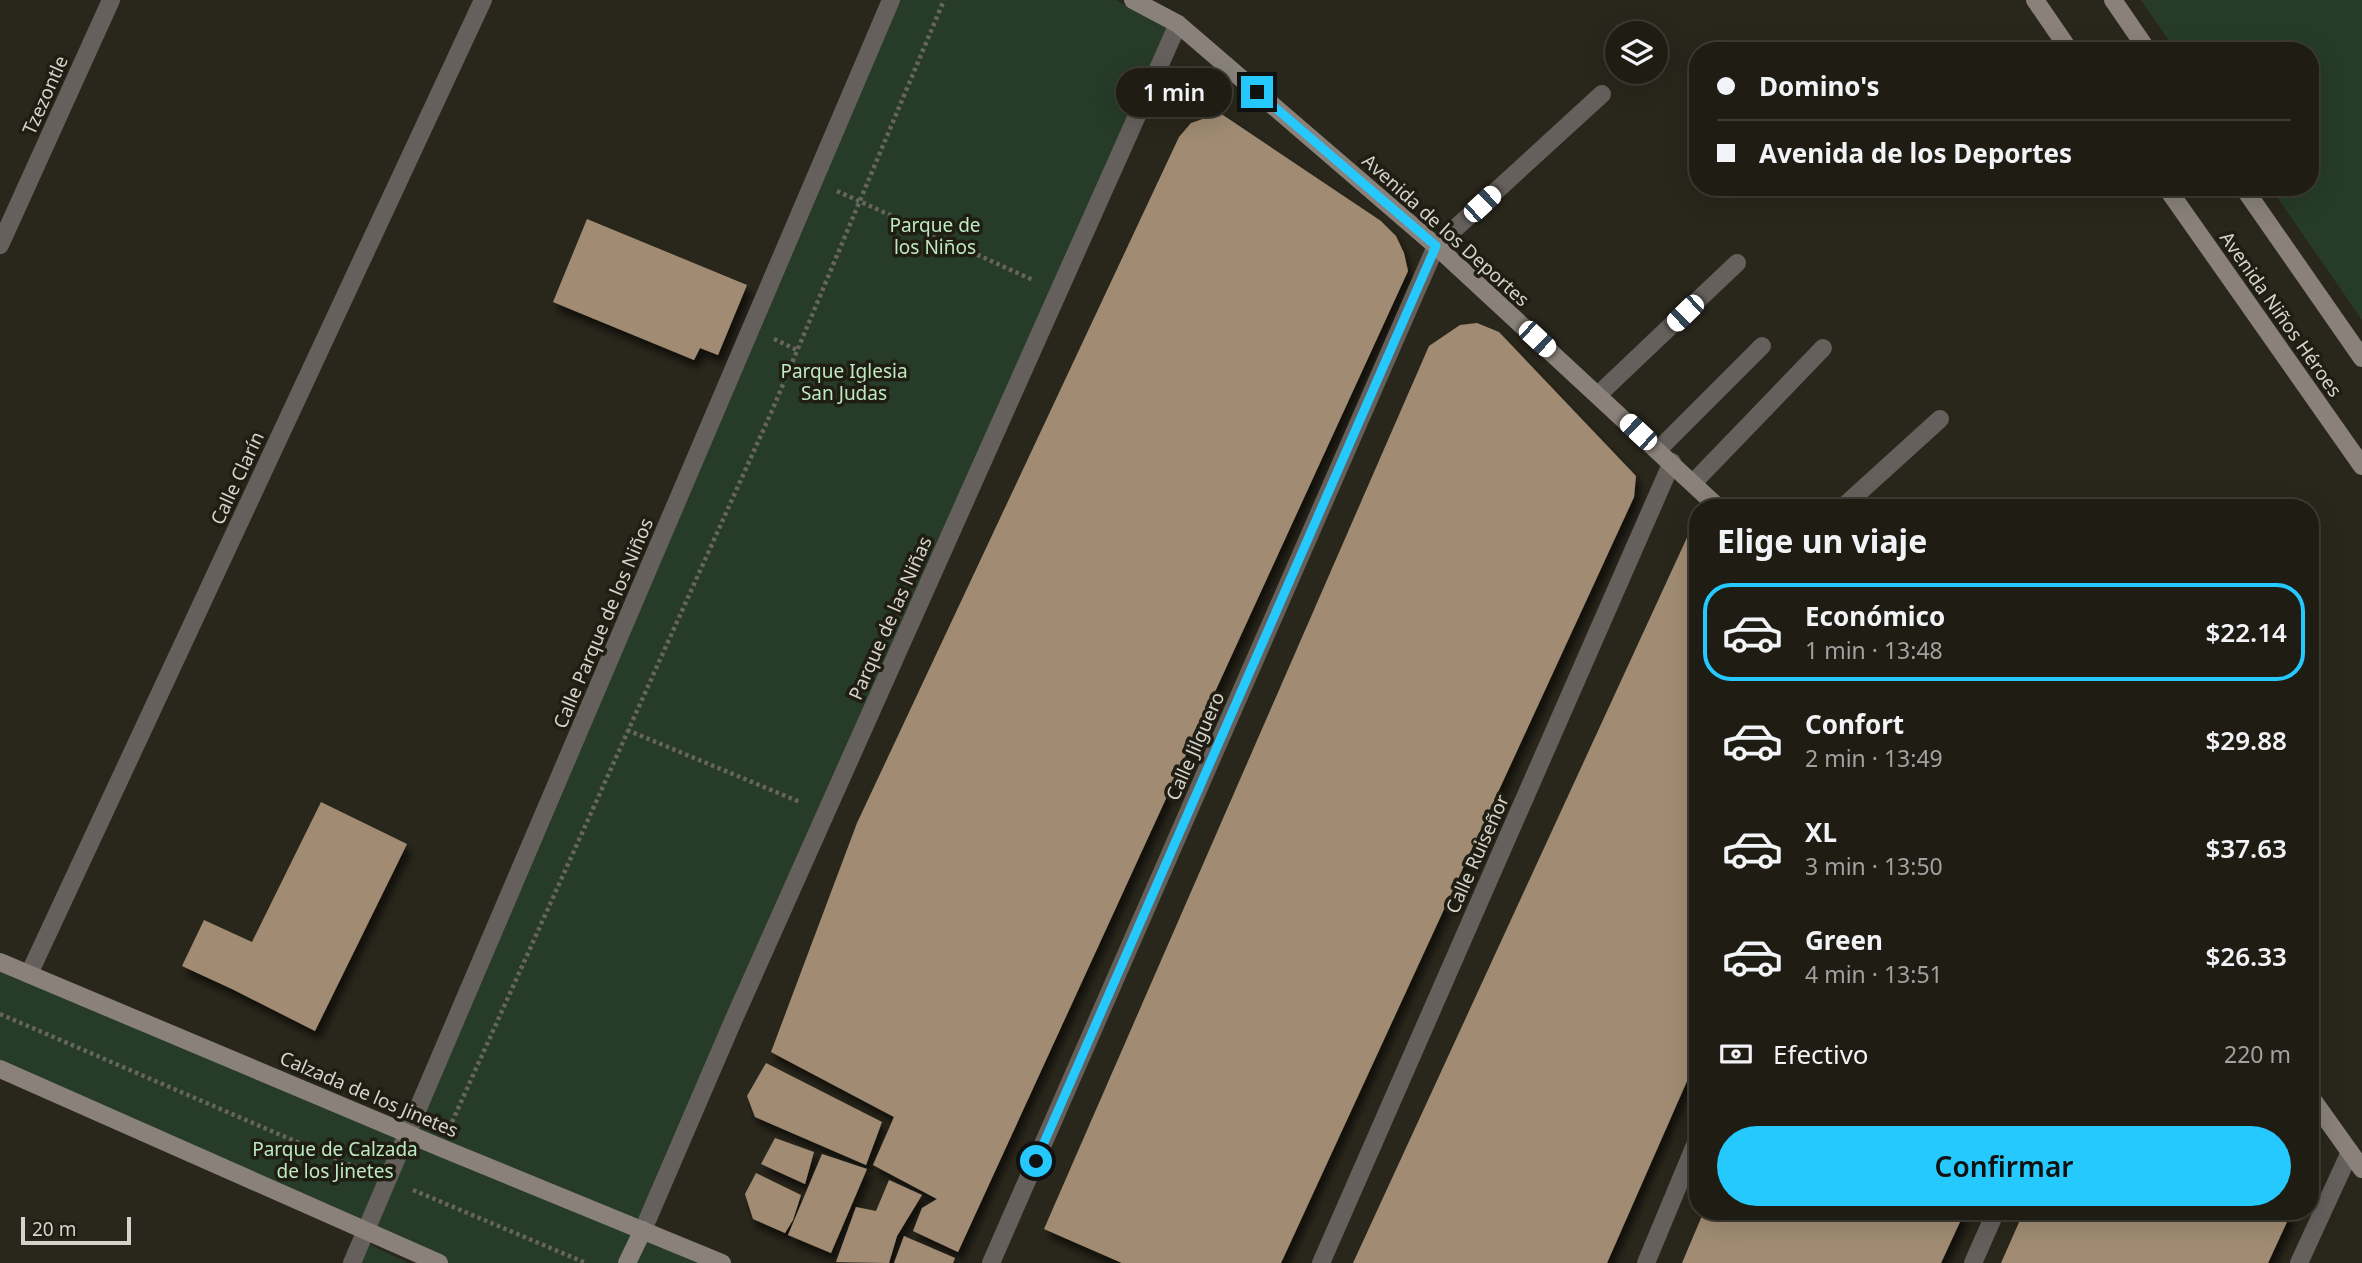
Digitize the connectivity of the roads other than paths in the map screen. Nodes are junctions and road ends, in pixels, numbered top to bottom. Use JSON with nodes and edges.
{"nodes":[{"id":1,"x":111,"y":0,"type":"edge"},
{"id":2,"x":483,"y":0,"type":"edge"},
{"id":3,"x":891,"y":0,"type":"edge"},
{"id":4,"x":1133,"y":0,"type":"edge"},
{"id":5,"x":2035,"y":0,"type":"edge"},
{"id":6,"x":2113,"y":0,"type":"edge"},
{"id":7,"x":1178,"y":24,"type":"junction"},
{"id":8,"x":2064,"y":42,"type":"edge"},
{"id":9,"x":2142,"y":42,"type":"edge"},
{"id":10,"x":1602,"y":94,"type":"dead end"},
{"id":11,"x":2172,"y":196,"type":"edge"},
{"id":12,"x":2249,"y":196,"type":"edge"},
{"id":13,"x":0,"y":245,"type":"edge"},
{"id":14,"x":1436,"y":246,"type":"junction"},
{"id":15,"x":1737,"y":263,"type":"dead end"},
{"id":16,"x":1762,"y":346,"type":"dead end"},
{"id":17,"x":1823,"y":348,"type":"dead end"},
{"id":18,"x":2362,"y":358,"type":"edge"},
{"id":19,"x":1598,"y":395,"type":"junction"},
{"id":20,"x":1940,"y":419,"type":"dead end"},
{"id":21,"x":1658,"y":450,"type":"junction"},
{"id":22,"x":1672,"y":462,"type":"junction"},
{"id":23,"x":2362,"y":466,"type":"edge"},
{"id":24,"x":1693,"y":483,"type":"junction"},
{"id":25,"x":1710,"y":499,"type":"edge"},
{"id":26,"x":1852,"y":499,"type":"edge"},
{"id":27,"x":0,"y":962,"type":"edge"},
{"id":28,"x":29,"y":974,"type":"junction"},
{"id":29,"x":0,"y":1069,"type":"edge"},
{"id":30,"x":2319,"y":1109,"type":"edge"},
{"id":31,"x":408,"y":1132,"type":"junction"},
{"id":32,"x":2350,"y":1152,"type":"junction"},
{"id":33,"x":1689,"y":1160,"type":"edge"},
{"id":34,"x":2362,"y":1169,"type":"edge"},
{"id":35,"x":2319,"y":1219,"type":"edge"},
{"id":36,"x":1992,"y":1220,"type":"edge"},
{"id":37,"x":2319,"y":1220,"type":"edge"},
{"id":38,"x":643,"y":1230,"type":"junction"},
{"id":39,"x":366,"y":1231,"type":"junction"},
{"id":40,"x":352,"y":1263,"type":"edge"},
{"id":41,"x":439,"y":1263,"type":"edge"},
{"id":42,"x":627,"y":1263,"type":"edge"},
{"id":43,"x":722,"y":1263,"type":"edge"},
{"id":44,"x":991,"y":1263,"type":"edge"},
{"id":45,"x":1321,"y":1263,"type":"edge"},
{"id":46,"x":1646,"y":1263,"type":"edge"},
{"id":47,"x":1973,"y":1263,"type":"edge"},
{"id":48,"x":2299,"y":1263,"type":"edge"}],
"edges":[{"from":1,"to":13,"type":"street","name":"Tzezontle"},
{"from":2,"to":28,"type":"street","name":"Calle Clarín"},
{"from":3,"to":31,"type":"street","name":"Calle Parque de los Niños"},
{"from":4,"to":7,"type":"main road","name":"Avenida de los Deportes"},
{"from":5,"to":8,"type":"main road"},
{"from":6,"to":9,"type":"main road"},
{"from":7,"to":14,"type":"main road","name":"Avenida de los Deportes"},
{"from":7,"to":38,"type":"street","name":"Parque de las Niñas"},
{"from":10,"to":14,"type":"street"},
{"from":11,"to":23,"type":"main road","name":"Avenida Niños Héroes"},
{"from":12,"to":18,"type":"main road"},
{"from":14,"to":19,"type":"main road","name":"Avenida de los Deportes"},
{"from":14,"to":44,"type":"street","name":"Calle Jilguero"},
{"from":15,"to":19,"type":"street"},
{"from":16,"to":21,"type":"street"},
{"from":17,"to":24,"type":"street"},
{"from":19,"to":21,"type":"main road","name":"Avenida de los Deportes"},
{"from":20,"to":26,"type":"street"},
{"from":21,"to":22,"type":"main road","name":"Avenida de los Deportes"},
{"from":22,"to":24,"type":"main road","name":"Avenida de los Deportes"},
{"from":22,"to":45,"type":"street","name":"Calle Ruiseñor"},
{"from":24,"to":25,"type":"main road","name":"Avenida de los Deportes"},
{"from":27,"to":28,"type":"main road","name":"Calzada de los Jinetes"},
{"from":28,"to":31,"type":"main road","name":"Calzada de los Jinetes"},
{"from":29,"to":39,"type":"main road"},
{"from":30,"to":32,"type":"main road"},
{"from":31,"to":38,"type":"main road","name":"Calzada de los Jinetes"},
{"from":31,"to":39,"type":"street","name":"Calle Parque de los Niños"},
{"from":32,"to":34,"type":"main road"},
{"from":32,"to":35,"type":"street"},
{"from":33,"to":46,"type":"street"},
{"from":36,"to":47,"type":"street"},
{"from":37,"to":48,"type":"street"},
{"from":38,"to":42,"type":"main road"},
{"from":38,"to":43,"type":"main road","name":"Calzada de los Jinetes"},
{"from":39,"to":40,"type":"street","name":"Calle Parque de los Niños"},
{"from":39,"to":41,"type":"main road"}]}
